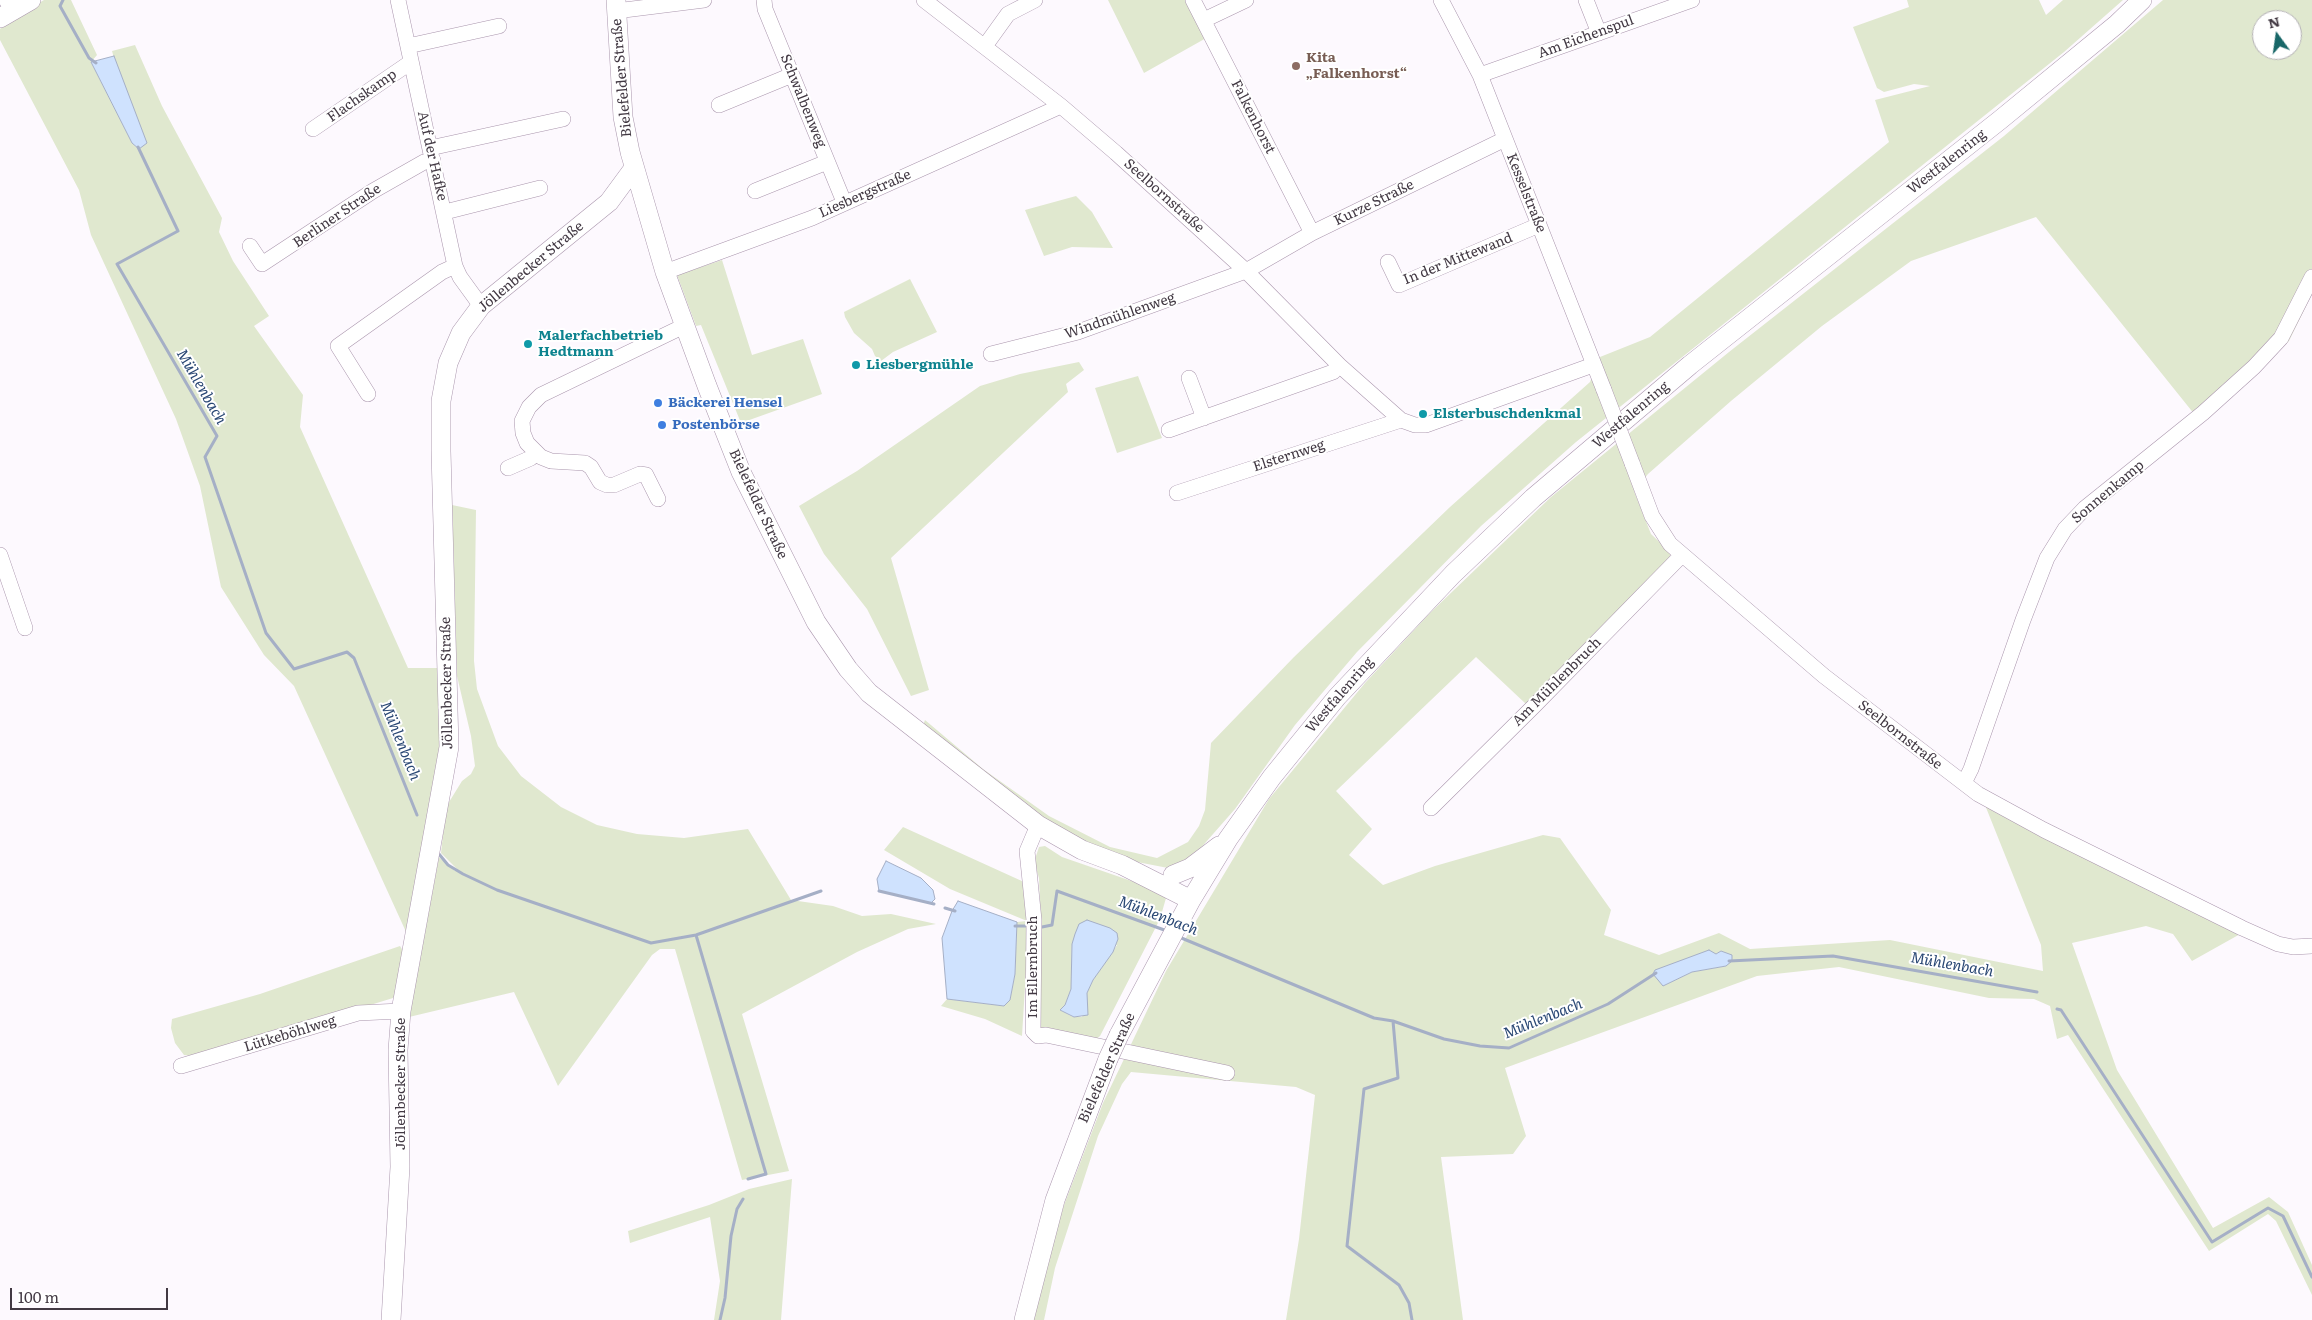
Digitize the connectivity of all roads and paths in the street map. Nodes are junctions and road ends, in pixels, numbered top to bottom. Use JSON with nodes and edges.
{"nodes":[{"id":1,"x":31,"y":0,"type":"edge"},
{"id":2,"x":398,"y":0,"type":"edge"},
{"id":3,"x":704,"y":0,"type":"edge"},
{"id":4,"x":764,"y":0,"type":"edge"},
{"id":5,"x":924,"y":0,"type":"edge"},
{"id":6,"x":1193,"y":0,"type":"edge"},
{"id":7,"x":1246,"y":0,"type":"edge"},
{"id":8,"x":1441,"y":0,"type":"edge"},
{"id":9,"x":1586,"y":0,"type":"edge"},
{"id":10,"x":1692,"y":0,"type":"edge"},
{"id":11,"x":2142,"y":0,"type":"edge"},
{"id":12,"x":1027,"y":2,"type":"edge"},
{"id":13,"x":616,"y":6,"type":"edge"},
{"id":14,"x":6,"y":10,"type":"edge"},
{"id":15,"x":1204,"y":20,"type":"junction"},
{"id":16,"x":499,"y":26,"type":"dead end"},
{"id":17,"x":1599,"y":33,"type":"junction"},
{"id":18,"x":408,"y":46,"type":"junction"},
{"id":19,"x":985,"y":46,"type":"junction"},
{"id":20,"x":411,"y":62,"type":"junction"},
{"id":21,"x":792,"y":75,"type":"junction"},
{"id":22,"x":1480,"y":75,"type":"junction"},
{"id":23,"x":719,"y":105,"type":"dead end"},
{"id":24,"x":1061,"y":106,"type":"junction"},
{"id":25,"x":564,"y":119,"type":"dead end"},
{"id":26,"x":313,"y":129,"type":"dead end"},
{"id":27,"x":1505,"y":140,"type":"junction"},
{"id":28,"x":431,"y":154,"type":"junction"},
{"id":29,"x":827,"y":162,"type":"junction"},
{"id":30,"x":634,"y":168,"type":"junction"},
{"id":31,"x":540,"y":188,"type":"dead end"},
{"id":32,"x":755,"y":191,"type":"dead end"},
{"id":33,"x":641,"y":195,"type":"junction"},
{"id":34,"x":608,"y":202,"type":"junction"},
{"id":35,"x":844,"y":202,"type":"junction"},
{"id":36,"x":445,"y":212,"type":"junction"},
{"id":37,"x":1539,"y":225,"type":"junction"},
{"id":38,"x":1312,"y":233,"type":"junction"},
{"id":39,"x":250,"y":246,"type":"dead end"},
{"id":40,"x":1388,"y":262,"type":"dead end"},
{"id":41,"x":456,"y":266,"type":"junction"},
{"id":42,"x":665,"y":272,"type":"junction"},
{"id":43,"x":1246,"y":272,"type":"junction"},
{"id":44,"x":2312,"y":277,"type":"edge"},
{"id":45,"x":479,"y":302,"type":"junction"},
{"id":46,"x":684,"y":326,"type":"junction"},
{"id":47,"x":991,"y":354,"type":"dead end"},
{"id":48,"x":1339,"y":365,"type":"junction"},
{"id":49,"x":1593,"y":365,"type":"junction"},
{"id":50,"x":1189,"y":378,"type":"dead end"},
{"id":51,"x":1604,"y":390,"type":"joint"},
{"id":52,"x":368,"y":394,"type":"dead end"},
{"id":53,"x":1204,"y":418,"type":"junction"},
{"id":54,"x":1401,"y":420,"type":"junction"},
{"id":55,"x":1169,"y":430,"type":"dead end"},
{"id":56,"x":534,"y":452,"type":"junction"},
{"id":57,"x":508,"y":468,"type":"dead end"},
{"id":58,"x":1177,"y":493,"type":"dead end"},
{"id":59,"x":658,"y":500,"type":"dead end"},
{"id":60,"x":0,"y":555,"type":"edge"},
{"id":61,"x":1682,"y":555,"type":"junction"},
{"id":62,"x":25,"y":628,"type":"dead end"},
{"id":63,"x":1964,"y":783,"type":"junction"},
{"id":64,"x":1431,"y":808,"type":"dead end"},
{"id":65,"x":1038,"y":825,"type":"junction"},
{"id":66,"x":1228,"y":839,"type":"junction"},
{"id":67,"x":1122,"y":865,"type":"junction"},
{"id":68,"x":1173,"y":875,"type":"junction"},
{"id":69,"x":1194,"y":894,"type":"junction"},
{"id":70,"x":2312,"y":946,"type":"edge"},
{"id":71,"x":401,"y":1011,"type":"junction"},
{"id":72,"x":181,"y":1066,"type":"dead end"},
{"id":73,"x":1227,"y":1073,"type":"dead end"},
{"id":74,"x":391,"y":1320,"type":"edge"},
{"id":75,"x":1024,"y":1320,"type":"edge"}],
"edges":[{"from":1,"to":14,"type":"main road"},
{"from":2,"to":18,"type":"street","name":"Auf der Hafke"},
{"from":3,"to":13,"type":"street"},
{"from":4,"to":21,"type":"street","name":"Schwalbenweg"},
{"from":5,"to":19,"type":"street","name":"Seelbornstraße"},
{"from":6,"to":15,"type":"street","name":"Falkenhorst"},
{"from":7,"to":15,"type":"street"},
{"from":8,"to":22,"type":"street","name":"Kesselstraße"},
{"from":9,"to":17,"type":"street"},
{"from":10,"to":17,"type":"street","name":"Am Eichenspul"},
{"from":11,"to":66,"type":"main road","name":"Westfalenring"},
{"from":12,"to":19,"type":"street"},
{"from":13,"to":30,"type":"main road","name":"Bielefelder Straße"},
{"from":15,"to":38,"type":"street","name":"Falkenhorst"},
{"from":16,"to":18,"type":"street"},
{"from":17,"to":22,"type":"street","name":"Am Eichenspul"},
{"from":18,"to":20,"type":"street","name":"Auf der Hafke"},
{"from":19,"to":24,"type":"street","name":"Seelbornstraße"},
{"from":20,"to":26,"type":"street","name":"Flachskamp"},
{"from":20,"to":28,"type":"street","name":"Auf der Hafke"},
{"from":21,"to":23,"type":"street"},
{"from":21,"to":29,"type":"street","name":"Schwalbenweg"},
{"from":22,"to":27,"type":"street","name":"Kesselstraße"},
{"from":24,"to":35,"type":"street","name":"Liesbergstraße"},
{"from":24,"to":43,"type":"street","name":"Seelbornstraße"},
{"from":25,"to":28,"type":"street"},
{"from":27,"to":37,"type":"street","name":"Kesselstraße"},
{"from":27,"to":38,"type":"street","name":"Kurze Straße"},
{"from":28,"to":36,"type":"street","name":"Auf der Hafke"},
{"from":28,"to":39,"type":"street","name":"Berliner Straße"},
{"from":29,"to":32,"type":"street"},
{"from":29,"to":35,"type":"street","name":"Schwalbenweg"},
{"from":30,"to":33,"type":"main road","name":"Bielefelder Straße"},
{"from":30,"to":34,"type":"main road","name":"Jöllenbecker Straße"},
{"from":31,"to":36,"type":"street"},
{"from":33,"to":34,"type":"main road","name":"Jöllenbecker Straße"},
{"from":33,"to":42,"type":"main road","name":"Bielefelder Straße"},
{"from":34,"to":45,"type":"main road","name":"Jöllenbecker Straße"},
{"from":35,"to":42,"type":"street","name":"Liesbergstraße"},
{"from":36,"to":41,"type":"street","name":"Auf der Hafke"},
{"from":37,"to":40,"type":"street","name":"In der Mittewand"},
{"from":37,"to":49,"type":"street","name":"Kesselstraße"},
{"from":38,"to":43,"type":"street","name":"Kurze Straße"},
{"from":41,"to":45,"type":"street","name":"Auf der Hafke"},
{"from":41,"to":52,"type":"street"},
{"from":42,"to":46,"type":"main road","name":"Bielefelder Straße"},
{"from":43,"to":47,"type":"street","name":"Windmühlenweg"},
{"from":43,"to":48,"type":"street","name":"Seelbornstraße"},
{"from":44,"to":63,"type":"street","name":"Sonnenkamp"},
{"from":45,"to":71,"type":"main road","name":"Jöllenbecker Straße"},
{"from":46,"to":56,"type":"street"},
{"from":46,"to":65,"type":"main road","name":"Bielefelder Straße"},
{"from":48,"to":53,"type":"street"},
{"from":48,"to":54,"type":"street","name":"Seelbornstraße"},
{"from":49,"to":51,"type":"street","name":"Kesselstraße"},
{"from":49,"to":54,"type":"street"},
{"from":50,"to":53,"type":"street"},
{"from":51,"to":61,"type":"street","name":"Seelbornstraße","bridge":true},
{"from":53,"to":55,"type":"street"},
{"from":54,"to":58,"type":"street","name":"Elsternweg"},
{"from":56,"to":57,"type":"street"},
{"from":56,"to":59,"type":"street"},
{"from":60,"to":62,"type":"street"},
{"from":61,"to":63,"type":"street","name":"Seelbornstraße"},
{"from":61,"to":64,"type":"street","name":"Am Mühlenbruch"},
{"from":63,"to":70,"type":"street","name":"Seelbornstraße"},
{"from":65,"to":67,"type":"main road","name":"Bielefelder Straße"},
{"from":65,"to":73,"type":"street","name":"Im Ellernbruch"},
{"from":66,"to":68,"type":"main road"},
{"from":66,"to":69,"type":"main road","name":"Westfalenring"},
{"from":67,"to":68,"type":"main road","name":"Bielefelder Straße"},
{"from":67,"to":69,"type":"main road","name":"Bielefelder Straße"},
{"from":68,"to":69,"type":"main road","name":"Bielefelder Straße"},
{"from":69,"to":75,"type":"main road","name":"Bielefelder Straße","bridge":true},
{"from":71,"to":72,"type":"street","name":"Lütkeböhlweg"},
{"from":71,"to":74,"type":"main road","name":"Jöllenbecker Straße"}]}
